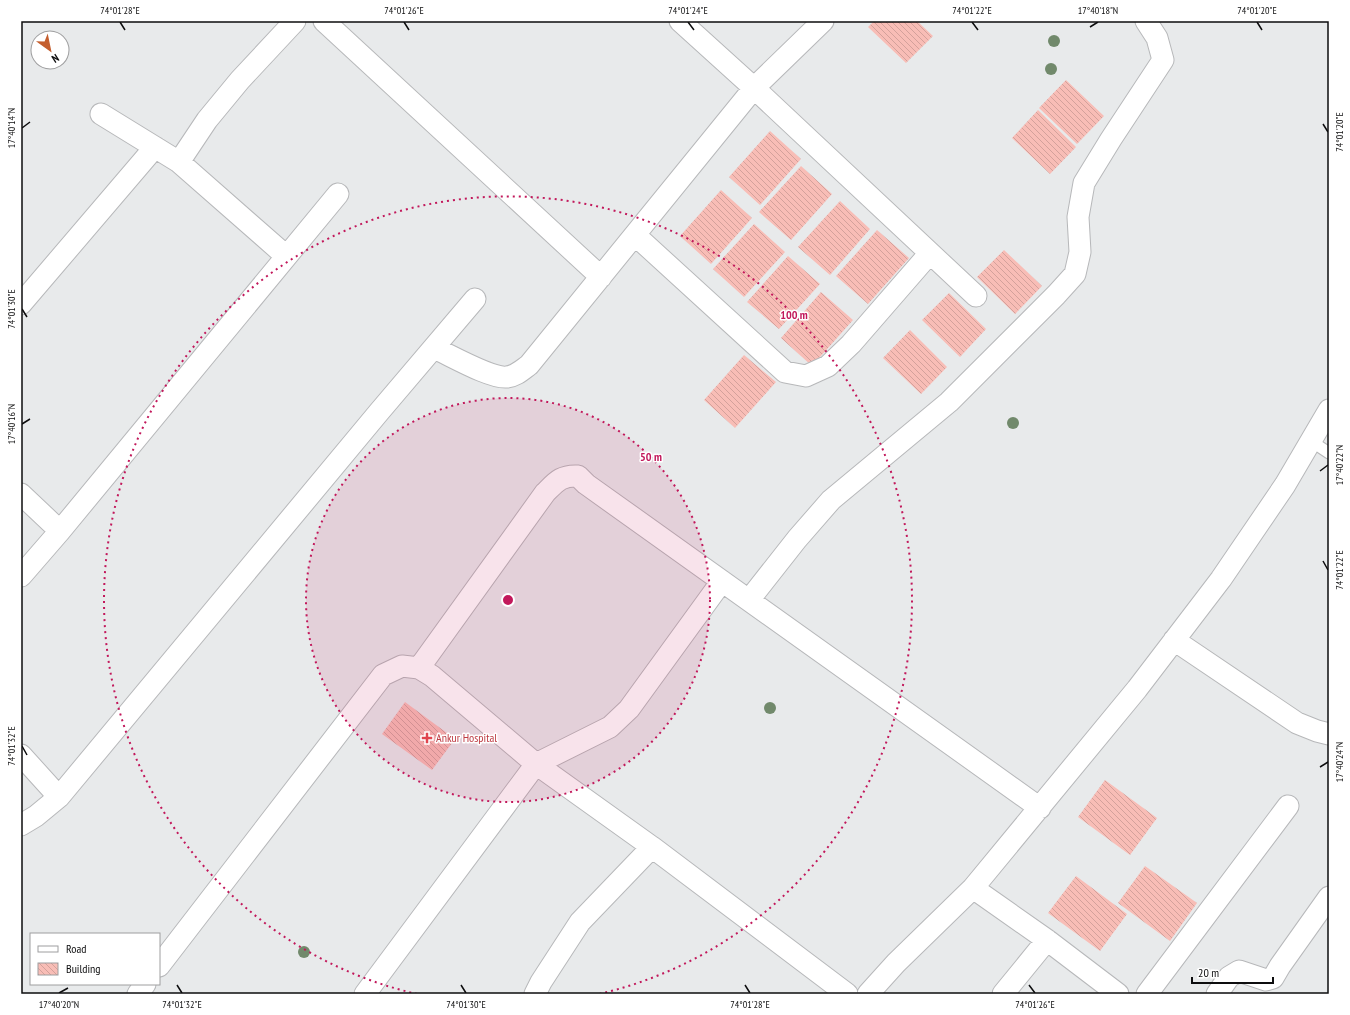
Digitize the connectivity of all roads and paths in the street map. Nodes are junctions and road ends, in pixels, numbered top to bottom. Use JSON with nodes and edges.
{"nodes":[{"id":1,"x":295,"y":21,"type":"edge"},
{"id":2,"x":324,"y":21,"type":"edge"},
{"id":3,"x":680,"y":21,"type":"edge"},
{"id":4,"x":823,"y":21,"type":"edge"},
{"id":5,"x":1146,"y":21,"type":"edge"},
{"id":6,"x":754,"y":88,"type":"junction"},
{"id":7,"x":101,"y":114,"type":"dead end"},
{"id":8,"x":155,"y":147,"type":"junction"},
{"id":9,"x":179,"y":162,"type":"junction"},
{"id":10,"x":338,"y":194,"type":"dead end"},
{"id":11,"x":635,"y":235,"type":"junction"},
{"id":12,"x":930,"y":253,"type":"junction"},
{"id":13,"x":286,"y":256,"type":"junction"},
{"id":14,"x":601,"y":278,"type":"junction"},
{"id":15,"x":976,"y":296,"type":"dead end"},
{"id":16,"x":475,"y":299,"type":"dead end"},
{"id":17,"x":21,"y":304,"type":"edge"},
{"id":18,"x":434,"y":348,"type":"junction"},
{"id":19,"x":1329,"y":410,"type":"edge"},
{"id":20,"x":1311,"y":441,"type":"junction"},
{"id":21,"x":1329,"y":453,"type":"edge"},
{"id":22,"x":21,"y":494,"type":"edge"},
{"id":23,"x":60,"y":531,"type":"junction"},
{"id":24,"x":21,"y":576,"type":"edge"},
{"id":25,"x":722,"y":581,"type":"junction"},
{"id":26,"x":749,"y":600,"type":"junction"},
{"id":27,"x":1174,"y":640,"type":"junction"},
{"id":28,"x":419,"y":668,"type":"junction"},
{"id":29,"x":1329,"y":734,"type":"edge"},
{"id":30,"x":21,"y":755,"type":"edge"},
{"id":31,"x":536,"y":764,"type":"junction"},
{"id":32,"x":59,"y":797,"type":"junction"},
{"id":33,"x":1288,"y":806,"type":"dead end"},
{"id":34,"x":1040,"y":808,"type":"junction"},
{"id":35,"x":21,"y":825,"type":"edge"},
{"id":36,"x":652,"y":847,"type":"junction"},
{"id":37,"x":974,"y":888,"type":"junction"},
{"id":38,"x":1329,"y":897,"type":"edge"},
{"id":39,"x":1047,"y":940,"type":"junction"},
{"id":40,"x":160,"y":965,"type":"edge"},
{"id":41,"x":144,"y":985,"type":"edge"},
{"id":42,"x":138,"y":994,"type":"edge"},
{"id":43,"x":365,"y":994,"type":"edge"},
{"id":44,"x":535,"y":994,"type":"edge"},
{"id":45,"x":847,"y":994,"type":"edge"},
{"id":46,"x":868,"y":994,"type":"edge"},
{"id":47,"x":1003,"y":994,"type":"edge"},
{"id":48,"x":1118,"y":994,"type":"edge"},
{"id":49,"x":1147,"y":994,"type":"edge"},
{"id":50,"x":1217,"y":994,"type":"edge"}],
"edges":[{"from":1,"to":9,"type":"street"},
{"from":2,"to":14,"type":"street"},
{"from":3,"to":6,"type":"street"},
{"from":4,"to":6,"type":"street"},
{"from":5,"to":26,"type":"street"},
{"from":6,"to":11,"type":"street"},
{"from":6,"to":12,"type":"street"},
{"from":7,"to":8,"type":"street"},
{"from":8,"to":9,"type":"street"},
{"from":8,"to":17,"type":"street"},
{"from":9,"to":13,"type":"street"},
{"from":10,"to":13,"type":"street"},
{"from":11,"to":12,"type":"street"},
{"from":11,"to":14,"type":"street"},
{"from":12,"to":15,"type":"street"},
{"from":13,"to":23,"type":"street"},
{"from":14,"to":18,"type":"street"},
{"from":16,"to":18,"type":"street"},
{"from":18,"to":32,"type":"street"},
{"from":19,"to":20,"type":"street"},
{"from":20,"to":21,"type":"lane"},
{"from":20,"to":27,"type":"street"},
{"from":22,"to":23,"type":"street"},
{"from":23,"to":24,"type":"street"},
{"from":25,"to":26,"type":"street"},
{"from":25,"to":28,"type":"street"},
{"from":25,"to":31,"type":"street"},
{"from":26,"to":34,"type":"street"},
{"from":27,"to":29,"type":"street"},
{"from":27,"to":34,"type":"street"},
{"from":28,"to":31,"type":"street"},
{"from":28,"to":40,"type":"street"},
{"from":30,"to":32,"type":"street"},
{"from":31,"to":36,"type":"street"},
{"from":31,"to":43,"type":"street"},
{"from":32,"to":35,"type":"street"},
{"from":33,"to":49,"type":"street"},
{"from":34,"to":37,"type":"street"},
{"from":36,"to":44,"type":"street"},
{"from":36,"to":45,"type":"street"},
{"from":37,"to":39,"type":"street"},
{"from":37,"to":46,"type":"street"},
{"from":38,"to":50,"type":"street"},
{"from":39,"to":47,"type":"street"},
{"from":39,"to":48,"type":"street"},
{"from":41,"to":42,"type":"street"}]}
